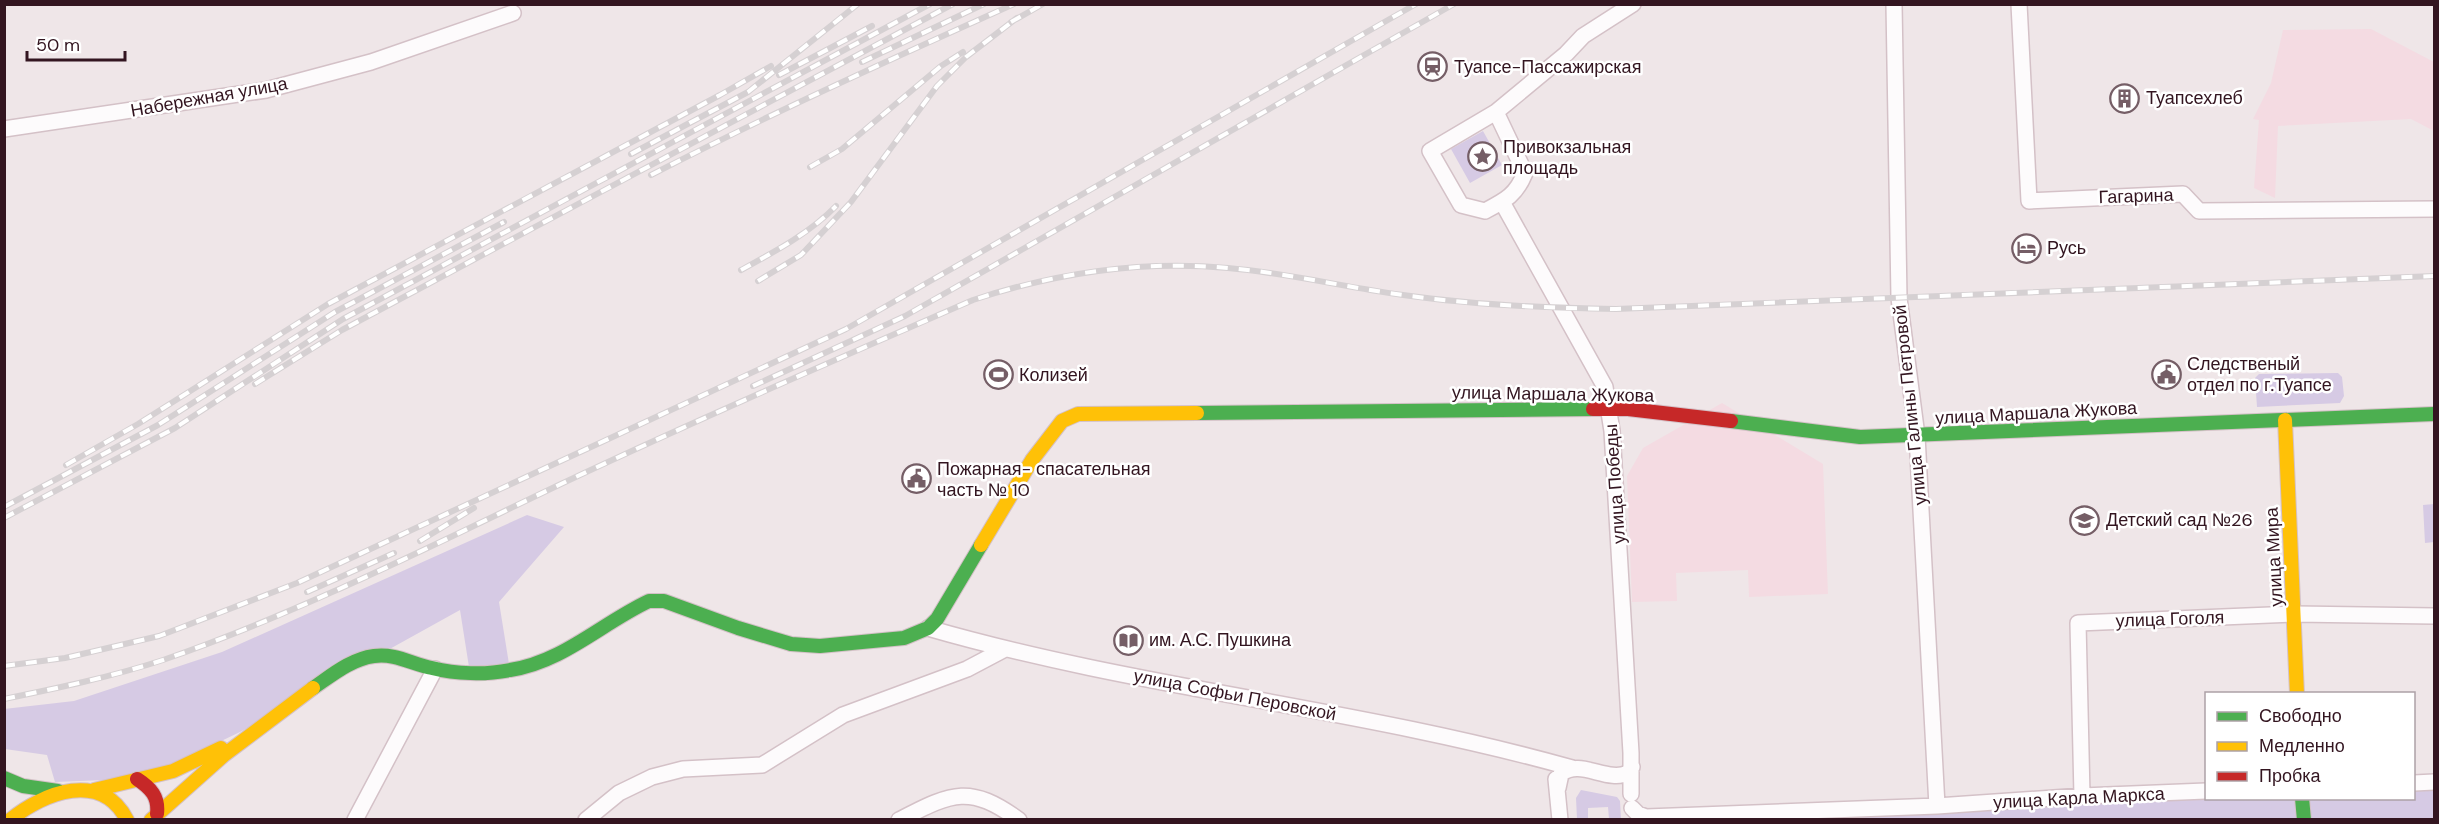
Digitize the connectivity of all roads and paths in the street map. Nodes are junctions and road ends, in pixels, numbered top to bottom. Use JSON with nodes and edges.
{"nodes":[{"id":1,"x":1633,"y":4,"type":"edge"},
{"id":2,"x":1894,"y":4,"type":"edge"},
{"id":3,"x":2019,"y":4,"type":"edge"},
{"id":4,"x":513,"y":13,"type":"dead end"},
{"id":5,"x":1496,"y":112,"type":"junction"},
{"id":6,"x":4,"y":129,"type":"edge"},
{"id":7,"x":1502,"y":202,"type":"junction"},
{"id":8,"x":2434,"y":208,"type":"edge"},
{"id":9,"x":1610,"y":409,"type":"junction"},
{"id":10,"x":2434,"y":414,"type":"edge"},
{"id":11,"x":2285,"y":420,"type":"junction"},
{"id":12,"x":1917,"y":436,"type":"junction"},
{"id":13,"x":2295,"y":614,"type":"junction"},
{"id":14,"x":2434,"y":616,"type":"edge"},
{"id":15,"x":928,"y":628,"type":"junction"},
{"id":16,"x":1003,"y":650,"type":"junction"},
{"id":17,"x":435,"y":669,"type":"junction"},
{"id":18,"x":2297,"y":692,"type":"edge"},
{"id":19,"x":243,"y":738,"type":"junction"},
{"id":20,"x":1542,"y":759,"type":"junction"},
{"id":21,"x":1572,"y":768,"type":"junction"},
{"id":22,"x":1626,"y":772,"type":"junction"},
{"id":23,"x":4,"y":778,"type":"edge"},
{"id":24,"x":137,"y":779,"type":"junction"},
{"id":25,"x":2434,"y":782,"type":"edge"},
{"id":26,"x":2415,"y":783,"type":"edge"},
{"id":27,"x":1558,"y":788,"type":"junction"},
{"id":28,"x":94,"y":790,"type":"junction"},
{"id":29,"x":2205,"y":791,"type":"edge"},
{"id":30,"x":72,"y":792,"type":"junction"},
{"id":31,"x":2082,"y":796,"type":"junction"},
{"id":32,"x":2302,"y":800,"type":"edge"},
{"id":33,"x":1937,"y":806,"type":"junction"},
{"id":34,"x":1632,"y":807,"type":"edge"},
{"id":35,"x":161,"y":815,"type":"edge"},
{"id":36,"x":10,"y":819,"type":"edge"},
{"id":37,"x":127,"y":819,"type":"edge"},
{"id":38,"x":355,"y":819,"type":"edge"},
{"id":39,"x":586,"y":819,"type":"edge"},
{"id":40,"x":899,"y":819,"type":"edge"},
{"id":41,"x":1019,"y":819,"type":"edge"},
{"id":42,"x":1560,"y":819,"type":"edge"},
{"id":43,"x":2304,"y":819,"type":"edge"}],
"edges":[{"from":1,"to":5,"type":"street"},
{"from":2,"to":12,"type":"street","name":"улица Галины Петровой"},
{"from":3,"to":8,"type":"street","name":"Гагарина"},
{"from":4,"to":6,"type":"street","name":"Набережная улица"},
{"from":5,"to":7,"type":"street"},
{"from":5,"to":7,"type":"street"},
{"from":7,"to":9,"type":"street","name":"улица Победы"},
{"from":9,"to":12,"type":"main road","name":"улица Маршала Жукова"},
{"from":9,"to":15,"type":"main road","name":"улица Маршала Жукова"},
{"from":9,"to":22,"type":"street","name":"улица Победы"},
{"from":10,"to":11,"type":"main road","name":"улица Маршала Жукова"},
{"from":11,"to":12,"type":"main road","name":"улица Маршала Жукова"},
{"from":11,"to":13,"type":"main road","name":"улица Мира"},
{"from":12,"to":33,"type":"street","name":"улица Галины Петровой"},
{"from":13,"to":14,"type":"street","name":"улица Гоголя"},
{"from":13,"to":18,"type":"main road","name":"улица Мира"},
{"from":13,"to":31,"type":"street","name":"улица Гоголя"},
{"from":15,"to":16,"type":"street","name":"улица Софьи Перовской"},
{"from":15,"to":17,"type":"main road"},
{"from":16,"to":20,"type":"street","name":"улица Софьи Перовской"},
{"from":16,"to":39,"type":"street"},
{"from":17,"to":19,"type":"main road"},
{"from":17,"to":38,"type":"street"},
{"from":19,"to":24,"type":"main road"},
{"from":19,"to":35,"type":"main road"},
{"from":20,"to":21,"type":"street","name":"улица Софьи Перовской"},
{"from":20,"to":27,"type":"street"},
{"from":21,"to":22,"type":"street","name":"улица Софьи Перовской"},
{"from":21,"to":27,"type":"street"},
{"from":22,"to":34,"type":"street"},
{"from":23,"to":30,"type":"main road"},
{"from":24,"to":28,"type":"main road"},
{"from":24,"to":35,"type":"main road"},
{"from":25,"to":26,"type":"street"},
{"from":27,"to":42,"type":"street"},
{"from":28,"to":30,"type":"main road"},
{"from":28,"to":37,"type":"main road"},
{"from":29,"to":31,"type":"street","name":"улица Карла Маркса"},
{"from":30,"to":36,"type":"main road"},
{"from":31,"to":33,"type":"street","name":"улица Карла Маркса"},
{"from":32,"to":43,"type":"main road"},
{"from":33,"to":34,"type":"street","name":"улица Карла Маркса"},
{"from":40,"to":41,"type":"street"}]}
